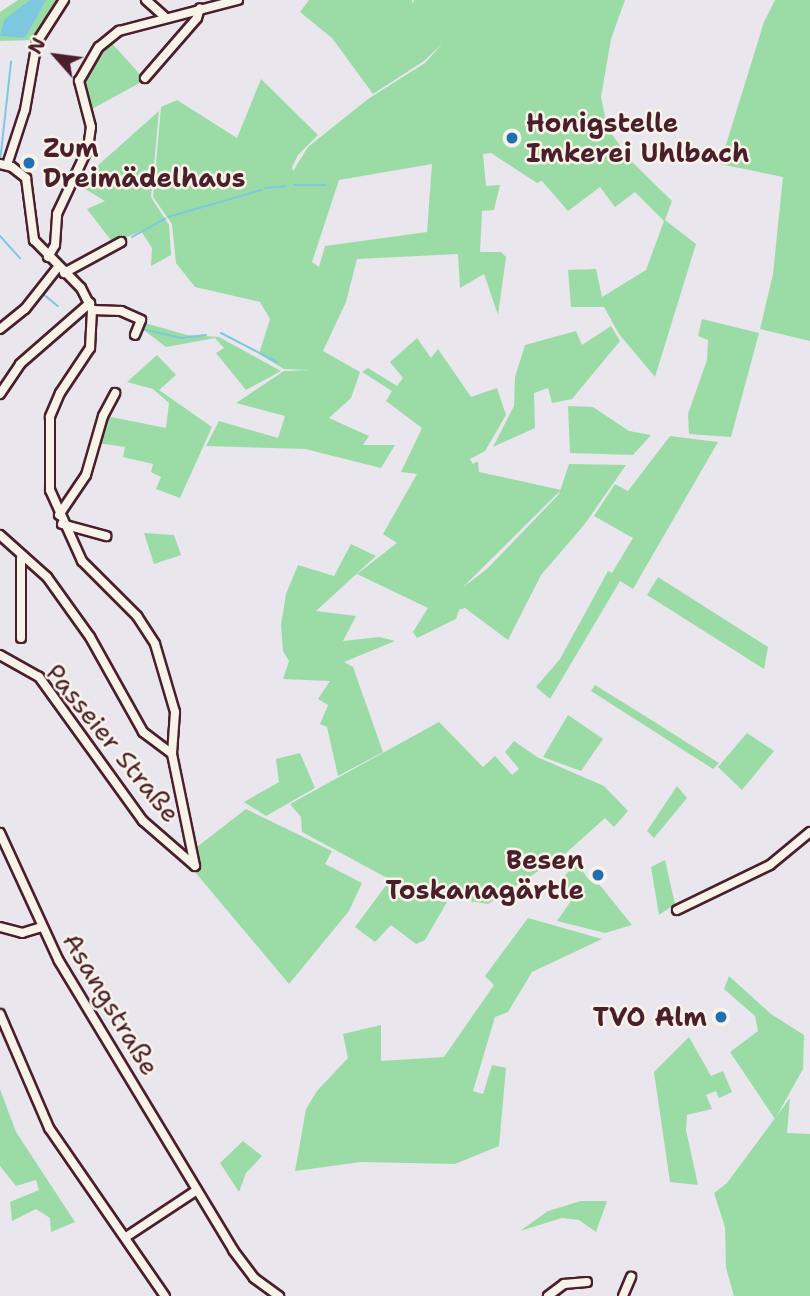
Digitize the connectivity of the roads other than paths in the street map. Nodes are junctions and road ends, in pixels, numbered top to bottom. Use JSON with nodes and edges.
{"nodes":[{"id":1,"x":64,"y":0,"type":"edge"},
{"id":2,"x":146,"y":0,"type":"edge"},
{"id":3,"x":238,"y":0,"type":"edge"},
{"id":4,"x":200,"y":8,"type":"junction"},
{"id":5,"x":164,"y":16,"type":"junction"},
{"id":6,"x":145,"y":78,"type":"dead end"},
{"id":7,"x":4,"y":164,"type":"edge"},
{"id":8,"x":121,"y":242,"type":"dead end"},
{"id":9,"x":48,"y":257,"type":"junction"},
{"id":10,"x":61,"y":270,"type":"junction"},
{"id":11,"x":91,"y":307,"type":"junction"},
{"id":12,"x":0,"y":330,"type":"edge"},
{"id":13,"x":135,"y":335,"type":"dead end"},
{"id":14,"x":115,"y":393,"type":"dead end"},
{"id":15,"x":0,"y":394,"type":"edge"},
{"id":16,"x":60,"y":520,"type":"junction"},
{"id":17,"x":0,"y":535,"type":"edge"},
{"id":18,"x":106,"y":536,"type":"dead end"},
{"id":19,"x":21,"y":558,"type":"junction"},
{"id":20,"x":22,"y":638,"type":"dead end"},
{"id":21,"x":0,"y":655,"type":"edge"},
{"id":22,"x":172,"y":754,"type":"junction"},
{"id":23,"x":810,"y":832,"type":"edge"},
{"id":24,"x":0,"y":834,"type":"edge"},
{"id":25,"x":677,"y":910,"type":"dead end"},
{"id":26,"x":0,"y":927,"type":"edge"},
{"id":27,"x":42,"y":927,"type":"junction"},
{"id":28,"x":0,"y":1014,"type":"edge"},
{"id":29,"x":197,"y":1190,"type":"junction"},
{"id":30,"x":126,"y":1237,"type":"junction"},
{"id":31,"x":631,"y":1277,"type":"dead end"},
{"id":32,"x":587,"y":1282,"type":"dead end"},
{"id":33,"x":165,"y":1296,"type":"edge"},
{"id":34,"x":279,"y":1296,"type":"edge"},
{"id":35,"x":548,"y":1296,"type":"edge"},
{"id":36,"x":624,"y":1296,"type":"edge"}],
"edges":[{"from":1,"to":7,"type":"street"},
{"from":2,"to":5,"type":"street"},
{"from":3,"to":4,"type":"street"},
{"from":4,"to":5,"type":"street"},
{"from":4,"to":6,"type":"street"},
{"from":5,"to":9,"type":"street"},
{"from":7,"to":9,"type":"street"},
{"from":8,"to":10,"type":"street"},
{"from":9,"to":10,"type":"street"},
{"from":10,"to":11,"type":"street"},
{"from":10,"to":12,"type":"street"},
{"from":11,"to":13,"type":"street"},
{"from":11,"to":15,"type":"street"},
{"from":11,"to":16,"type":"street"},
{"from":14,"to":16,"type":"street"},
{"from":16,"to":18,"type":"street"},
{"from":16,"to":22,"type":"street","name":"Passeier Straße"},
{"from":17,"to":19,"type":"street"},
{"from":19,"to":20,"type":"street"},
{"from":19,"to":22,"type":"street"},
{"from":21,"to":22,"type":"street","name":"Passeier Straße"},
{"from":23,"to":25,"type":"street"},
{"from":24,"to":27,"type":"street","name":"Asangstraße"},
{"from":26,"to":27,"type":"street"},
{"from":27,"to":29,"type":"street","name":"Asangstraße"},
{"from":28,"to":30,"type":"street"},
{"from":29,"to":30,"type":"street"},
{"from":29,"to":34,"type":"street","name":"Asangstraße"},
{"from":30,"to":33,"type":"street"},
{"from":31,"to":36,"type":"street"},
{"from":32,"to":35,"type":"street"}]}
